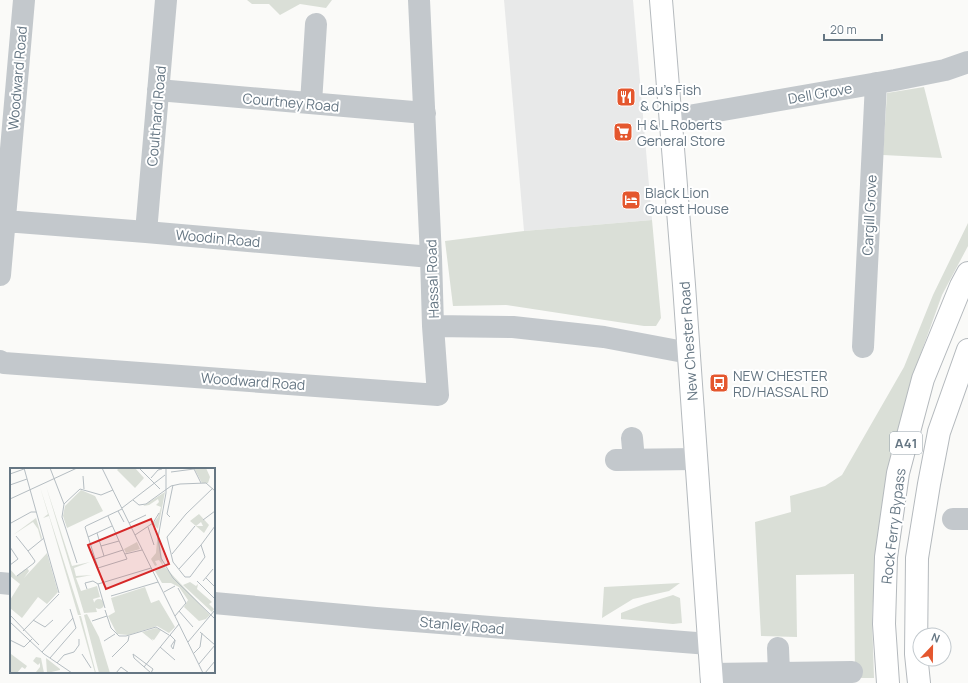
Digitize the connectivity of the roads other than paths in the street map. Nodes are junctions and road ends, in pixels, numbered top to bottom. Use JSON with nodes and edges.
{"nodes":[{"id":1,"x":24,"y":0,"type":"edge"},
{"id":2,"x":166,"y":0,"type":"edge"},
{"id":3,"x":419,"y":0,"type":"edge"},
{"id":4,"x":661,"y":0,"type":"edge"},
{"id":5,"x":316,"y":24,"type":"dead end"},
{"id":6,"x":968,"y":62,"type":"edge"},
{"id":7,"x":876,"y":83,"type":"junction"},
{"id":8,"x":158,"y":90,"type":"junction"},
{"id":9,"x":311,"y":103,"type":"junction"},
{"id":10,"x":425,"y":113,"type":"junction"},
{"id":11,"x":671,"y":119,"type":"junction"},
{"id":12,"x":5,"y":221,"type":"junction"},
{"id":13,"x":146,"y":232,"type":"junction"},
{"id":14,"x":431,"y":257,"type":"junction"},
{"id":15,"x":968,"y":272,"type":"edge"},
{"id":16,"x":0,"y":275,"type":"edge"},
{"id":17,"x":433,"y":326,"type":"junction"},
{"id":18,"x":863,"y":347,"type":"dead end"},
{"id":19,"x":968,"y":350,"type":"edge"},
{"id":20,"x":689,"y":353,"type":"junction"},
{"id":21,"x":0,"y":361,"type":"edge"},
{"id":22,"x":632,"y":438,"type":"dead end"},
{"id":23,"x":696,"y":459,"type":"junction"},
{"id":24,"x":0,"y":583,"type":"edge"},
{"id":25,"x":10,"y":584,"type":"edge"},
{"id":26,"x":215,"y":603,"type":"edge"},
{"id":27,"x":709,"y":644,"type":"junction"},
{"id":28,"x":778,"y":648,"type":"dead end"},
{"id":29,"x":852,"y":672,"type":"dead end"},
{"id":30,"x":779,"y":673,"type":"junction"},
{"id":31,"x":712,"y":678,"type":"edge"},
{"id":32,"x":888,"y":683,"type":"edge"},
{"id":33,"x":919,"y":683,"type":"edge"}],
"edges":[{"from":1,"to":12,"type":"street","name":"Woodward Road"},
{"from":2,"to":8,"type":"street","name":"Coulthard Road"},
{"from":3,"to":10,"type":"street","name":"Hassal Road"},
{"from":4,"to":11,"type":"main road","name":"New Chester Road"},
{"from":5,"to":9,"type":"street"},
{"from":6,"to":7,"type":"street","name":"Dell Grove"},
{"from":7,"to":11,"type":"street","name":"Dell Grove"},
{"from":7,"to":18,"type":"street","name":"Cargill Grove"},
{"from":8,"to":9,"type":"street","name":"Courtney Road"},
{"from":8,"to":13,"type":"street","name":"Coulthard Road"},
{"from":9,"to":10,"type":"street","name":"Courtney Road"},
{"from":10,"to":14,"type":"street","name":"Hassal Road"},
{"from":11,"to":20,"type":"main road","name":"New Chester Road"},
{"from":12,"to":13,"type":"street","name":"Woodin Road"},
{"from":12,"to":16,"type":"street","name":"Woodward Road"},
{"from":13,"to":14,"type":"street","name":"Woodin Road"},
{"from":14,"to":17,"type":"street","name":"Hassal Road"},
{"from":15,"to":32,"type":"main road","name":"Rock Ferry Bypass","number":"A41"},
{"from":17,"to":20,"type":"street","name":"Hassal Road"},
{"from":17,"to":21,"type":"street","name":"Woodward Road"},
{"from":19,"to":33,"type":"main road","name":"Rock Ferry Bypass","number":"A41"},
{"from":20,"to":23,"type":"main road","name":"New Chester Road"},
{"from":22,"to":23,"type":"street"},
{"from":23,"to":27,"type":"main road","name":"New Chester Road"},
{"from":24,"to":25,"type":"street"},
{"from":26,"to":27,"type":"street","name":"Stanley Road"},
{"from":27,"to":31,"type":"main road","name":"New Chester Road"},
{"from":28,"to":30,"type":"street"},
{"from":29,"to":30,"type":"street"},
{"from":30,"to":31,"type":"street"}]}
